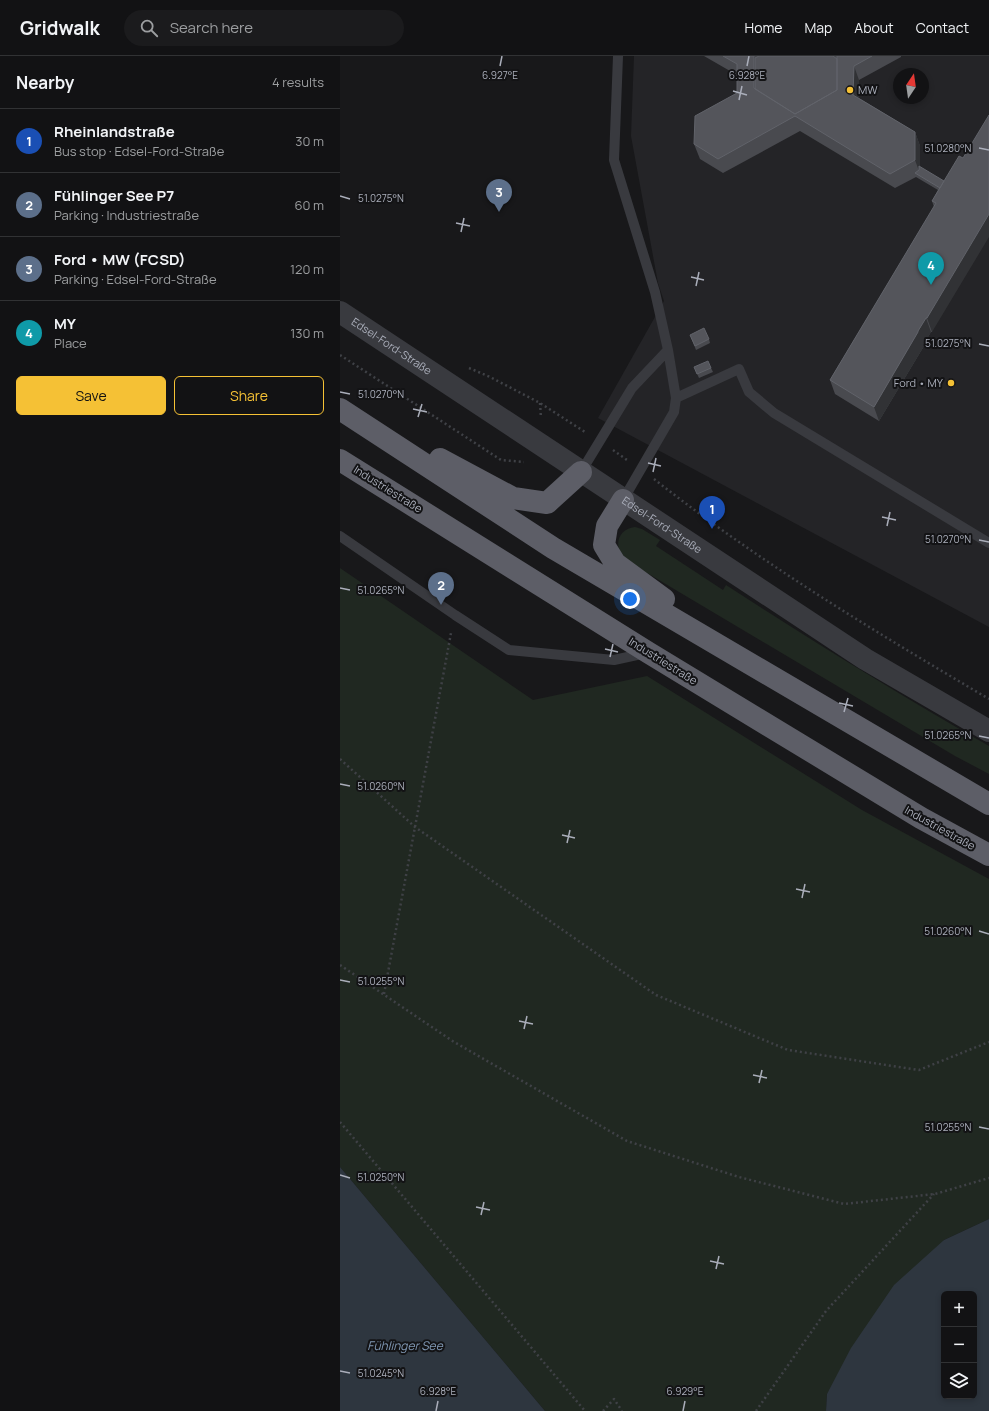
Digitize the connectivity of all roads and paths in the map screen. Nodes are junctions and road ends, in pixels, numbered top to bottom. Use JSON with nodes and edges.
{"nodes":[{"id":1,"x":618,"y":56,"type":"edge"},
{"id":2,"x":340,"y":312,"type":"edge"},
{"id":3,"x":668,"y":350,"type":"junction"},
{"id":4,"x":340,"y":355,"type":"edge"},
{"id":5,"x":462,"y":366,"type":"dead end"},
{"id":6,"x":676,"y":398,"type":"junction"},
{"id":7,"x":340,"y":408,"type":"edge"},
{"id":8,"x":599,"y":441,"type":"junction"},
{"id":9,"x":542,"y":446,"type":"junction"},
{"id":10,"x":340,"y":460,"type":"edge"},
{"id":11,"x":642,"y":470,"type":"junction"},
{"id":12,"x":581,"y":472,"type":"junction"},
{"id":13,"x":623,"y":500,"type":"junction"},
{"id":14,"x":340,"y":536,"type":"edge"},
{"id":15,"x":989,"y":544,"type":"edge"},
{"id":16,"x":455,"y":615,"type":"junction"},
{"id":17,"x":649,"y":653,"type":"junction"},
{"id":18,"x":760,"y":670,"type":"junction"},
{"id":19,"x":989,"y":699,"type":"edge"},
{"id":20,"x":989,"y":731,"type":"edge"},
{"id":21,"x":340,"y":759,"type":"edge"},
{"id":22,"x":989,"y":804,"type":"edge"},
{"id":23,"x":415,"y":826,"type":"junction"},
{"id":24,"x":989,"y":855,"type":"edge"},
{"id":25,"x":340,"y":965,"type":"edge"},
{"id":26,"x":384,"y":994,"type":"junction"},
{"id":27,"x":989,"y":1042,"type":"edge"},
{"id":28,"x":340,"y":1122,"type":"edge"},
{"id":29,"x":989,"y":1178,"type":"edge"},
{"id":30,"x":935,"y":1194,"type":"junction"},
{"id":31,"x":585,"y":1411,"type":"edge"},
{"id":32,"x":603,"y":1411,"type":"edge"},
{"id":33,"x":622,"y":1411,"type":"edge"},
{"id":34,"x":756,"y":1411,"type":"edge"}],
"edges":[{"from":1,"to":3,"type":"lane"},
{"from":2,"to":9,"type":"street","name":"Edsel-Ford-Straße"},
{"from":3,"to":6,"type":"lane"},
{"from":3,"to":8,"type":"lane"},
{"from":4,"to":9,"type":"path"},
{"from":5,"to":8,"type":"path"},
{"from":6,"to":11,"type":"lane"},
{"from":6,"to":15,"type":"lane"},
{"from":7,"to":12,"type":"highway"},
{"from":7,"to":18,"type":"highway"},
{"from":8,"to":11,"type":"path"},
{"from":8,"to":12,"type":"lane"},
{"from":9,"to":12,"type":"street","name":"Edsel-Ford-Straße"},
{"from":10,"to":17,"type":"highway","name":"Industriestraße"},
{"from":11,"to":13,"type":"lane"},
{"from":11,"to":19,"type":"path"},
{"from":12,"to":13,"type":"street","name":"Edsel-Ford-Straße"},
{"from":13,"to":18,"type":"highway"},
{"from":13,"to":20,"type":"street","name":"Edsel-Ford-Straße"},
{"from":14,"to":16,"type":"lane"},
{"from":16,"to":17,"type":"lane"},
{"from":16,"to":23,"type":"path"},
{"from":17,"to":24,"type":"highway","name":"Industriestraße"},
{"from":18,"to":22,"type":"highway"},
{"from":21,"to":23,"type":"path"},
{"from":23,"to":26,"type":"path"},
{"from":23,"to":27,"type":"path"},
{"from":25,"to":26,"type":"path"},
{"from":26,"to":30,"type":"path"},
{"from":28,"to":31,"type":"path"},
{"from":29,"to":30,"type":"path"},
{"from":30,"to":34,"type":"path"},
{"from":32,"to":33,"type":"path"}]}
